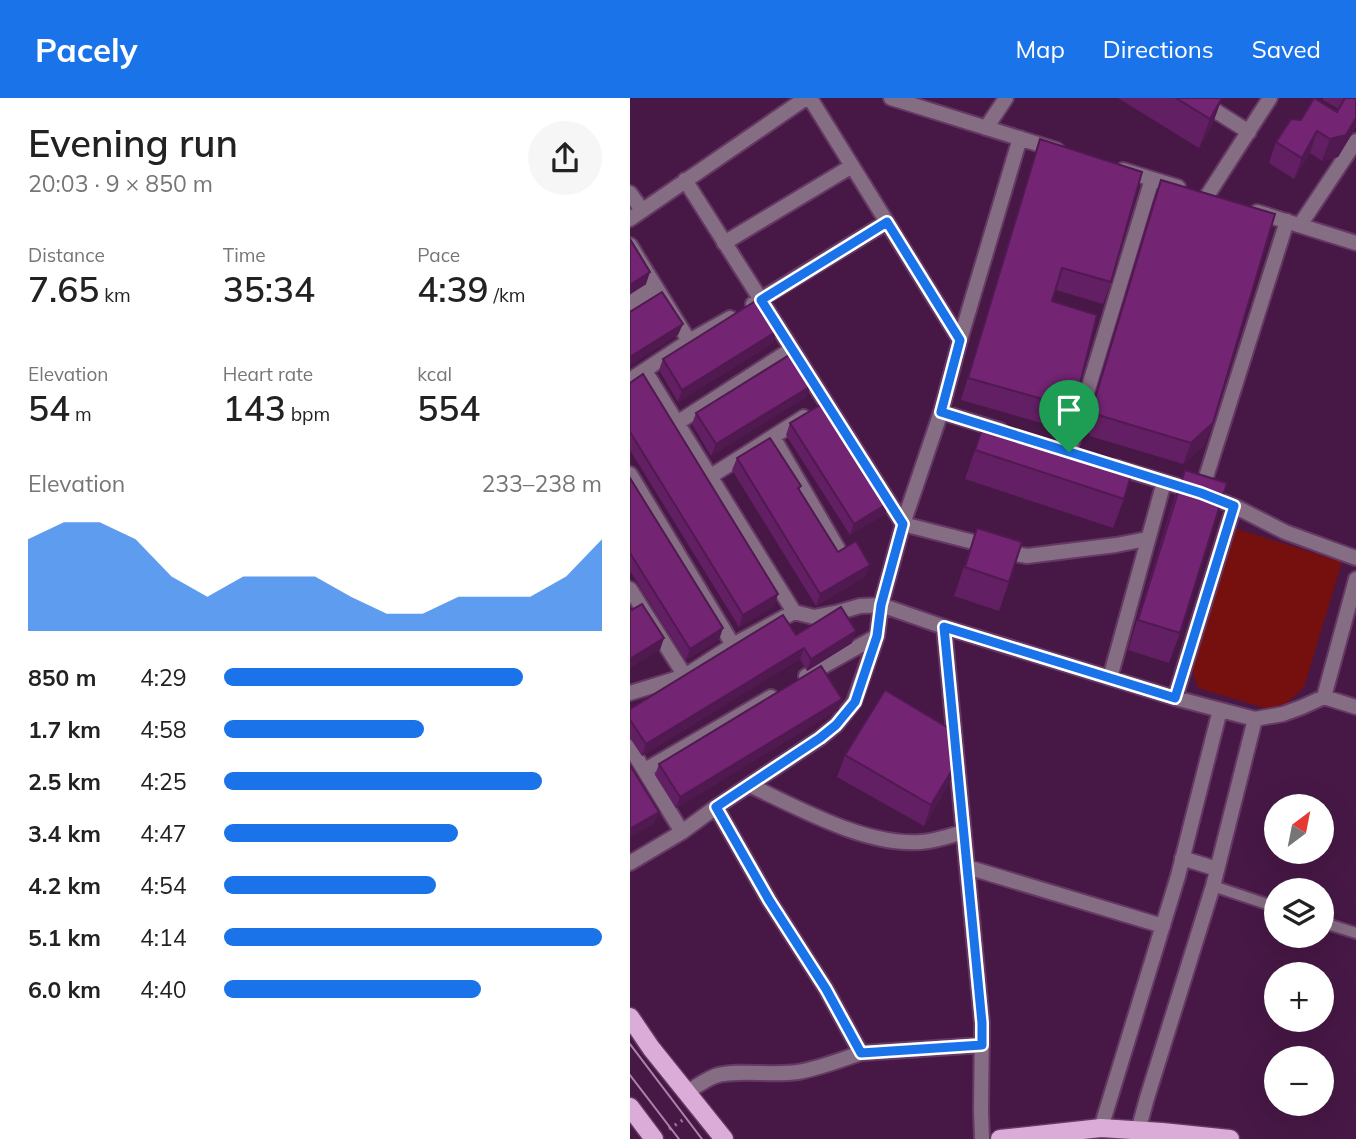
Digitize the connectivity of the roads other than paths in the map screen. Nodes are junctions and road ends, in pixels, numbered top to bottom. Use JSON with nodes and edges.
{"nodes":[{"id":1,"x":808,"y":98,"type":"edge"},
{"id":2,"x":1006,"y":98,"type":"edge"},
{"id":3,"x":1195,"y":98,"type":"edge"},
{"id":4,"x":1270,"y":98,"type":"edge"},
{"id":5,"x":901,"y":99,"type":"edge"},
{"id":6,"x":986,"y":128,"type":"junction"},
{"id":7,"x":1249,"y":132,"type":"junction"},
{"id":8,"x":1020,"y":138,"type":"junction"},
{"id":9,"x":1356,"y":141,"type":"edge"},
{"id":10,"x":1073,"y":155,"type":"edge"},
{"id":11,"x":852,"y":166,"type":"junction"},
{"id":12,"x":1112,"y":167,"type":"edge"},
{"id":13,"x":1152,"y":179,"type":"junction"},
{"id":14,"x":685,"y":180,"type":"junction"},
{"id":15,"x":630,"y":192,"type":"edge"},
{"id":16,"x":1241,"y":207,"type":"edge"},
{"id":17,"x":636,"y":215,"type":"edge"},
{"id":18,"x":887,"y":222,"type":"junction"},
{"id":19,"x":1294,"y":223,"type":"junction"},
{"id":20,"x":724,"y":243,"type":"junction"},
{"id":21,"x":1356,"y":243,"type":"edge"},
{"id":22,"x":630,"y":245,"type":"edge"},
{"id":23,"x":656,"y":287,"type":"junction"},
{"id":24,"x":761,"y":300,"type":"junction"},
{"id":25,"x":630,"y":303,"type":"edge"},
{"id":26,"x":960,"y":340,"type":"junction"},
{"id":27,"x":689,"y":341,"type":"junction"},
{"id":28,"x":792,"y":349,"type":"junction"},
{"id":29,"x":645,"y":371,"type":"junction"},
{"id":30,"x":630,"y":380,"type":"edge"},
{"id":31,"x":826,"y":403,"type":"junction"},
{"id":32,"x":941,"y":412,"type":"junction"},
{"id":33,"x":677,"y":423,"type":"junction"},
{"id":34,"x":1018,"y":436,"type":"edge"},
{"id":35,"x":773,"y":437,"type":"junction"},
{"id":36,"x":1068,"y":452,"type":"edge"},
{"id":37,"x":1102,"y":463,"type":"edge"},
{"id":38,"x":630,"y":474,"type":"edge"},
{"id":39,"x":711,"y":476,"type":"junction"},
{"id":40,"x":1164,"y":482,"type":"junction"},
{"id":41,"x":1201,"y":493,"type":"junction"},
{"id":42,"x":1234,"y":506,"type":"junction"},
{"id":43,"x":903,"y":524,"type":"junction"},
{"id":44,"x":1147,"y":539,"type":"junction"},
{"id":45,"x":841,"y":554,"type":"edge"},
{"id":46,"x":1356,"y":558,"type":"edge"},
{"id":47,"x":1356,"y":579,"type":"edge"},
{"id":48,"x":630,"y":589,"type":"edge"},
{"id":49,"x":881,"y":605,"type":"junction"},
{"id":50,"x":635,"y":608,"type":"edge"},
{"id":51,"x":794,"y":612,"type":"junction"},
{"id":52,"x":944,"y":627,"type":"junction"},
{"id":53,"x":877,"y":636,"type":"junction"},
{"id":54,"x":733,"y":645,"type":"junction"},
{"id":55,"x":685,"y":676,"type":"junction"},
{"id":56,"x":1110,"y":678,"type":"junction"},
{"id":57,"x":630,"y":693,"type":"edge"},
{"id":58,"x":1324,"y":696,"type":"junction"},
{"id":59,"x":1175,"y":698,"type":"junction"},
{"id":60,"x":1356,"y":707,"type":"edge"},
{"id":61,"x":1220,"y":710,"type":"junction"},
{"id":62,"x":1255,"y":719,"type":"junction"},
{"id":63,"x":630,"y":747,"type":"edge"},
{"id":64,"x":645,"y":770,"type":"junction"},
{"id":65,"x":749,"y":785,"type":"junction"},
{"id":66,"x":716,"y":807,"type":"junction"},
{"id":67,"x":682,"y":832,"type":"junction"},
{"id":68,"x":964,"y":832,"type":"junction"},
{"id":69,"x":1182,"y":858,"type":"junction"},
{"id":70,"x":630,"y":863,"type":"edge"},
{"id":71,"x":967,"y":867,"type":"junction"},
{"id":72,"x":1217,"y":869,"type":"junction"},
{"id":73,"x":1213,"y":886,"type":"junction"},
{"id":74,"x":1264,"y":903,"type":"edge"},
{"id":75,"x":1163,"y":926,"type":"junction"},
{"id":76,"x":1334,"y":926,"type":"edge"},
{"id":77,"x":1356,"y":933,"type":"edge"},
{"id":78,"x":630,"y":1017,"type":"edge"},
{"id":79,"x":982,"y":1045,"type":"junction"},
{"id":80,"x":861,"y":1053,"type":"junction"},
{"id":81,"x":686,"y":1093,"type":"junction"},
{"id":82,"x":630,"y":1107,"type":"edge"},
{"id":83,"x":1101,"y":1128,"type":"junction"},
{"id":84,"x":1138,"y":1131,"type":"junction"},
{"id":85,"x":658,"y":1136,"type":"edge"},
{"id":86,"x":724,"y":1139,"type":"edge"},
{"id":87,"x":982,"y":1139,"type":"edge"},
{"id":88,"x":1000,"y":1139,"type":"edge"},
{"id":89,"x":1230,"y":1139,"type":"edge"}],
"edges":[{"from":1,"to":11,"type":"street"},
{"from":1,"to":14,"type":"street"},
{"from":2,"to":6,"type":"street"},
{"from":3,"to":7,"type":"street"},
{"from":4,"to":7,"type":"street"},
{"from":5,"to":6,"type":"street"},
{"from":6,"to":8,"type":"street"},
{"from":7,"to":13,"type":"street"},
{"from":8,"to":10,"type":"street"},
{"from":8,"to":26,"type":"street"},
{"from":9,"to":19,"type":"street"},
{"from":11,"to":18,"type":"street"},
{"from":11,"to":20,"type":"street"},
{"from":12,"to":13,"type":"street"},
{"from":13,"to":36,"type":"street"},
{"from":14,"to":17,"type":"street"},
{"from":14,"to":20,"type":"street"},
{"from":15,"to":17,"type":"street"},
{"from":16,"to":19,"type":"street"},
{"from":18,"to":24,"type":"street"},
{"from":18,"to":26,"type":"street"},
{"from":19,"to":21,"type":"street"},
{"from":19,"to":41,"type":"street"},
{"from":20,"to":24,"type":"street"},
{"from":22,"to":23,"type":"street"},
{"from":23,"to":25,"type":"street"},
{"from":23,"to":27,"type":"street"},
{"from":24,"to":27,"type":"street"},
{"from":24,"to":28,"type":"street"},
{"from":26,"to":32,"type":"street"},
{"from":27,"to":29,"type":"street"},
{"from":28,"to":31,"type":"street"},
{"from":28,"to":33,"type":"street"},
{"from":29,"to":30,"type":"street"},
{"from":29,"to":33,"type":"street"},
{"from":31,"to":35,"type":"street"},
{"from":31,"to":43,"type":"street"},
{"from":32,"to":34,"type":"street"},
{"from":32,"to":43,"type":"street"},
{"from":33,"to":39,"type":"street"},
{"from":35,"to":39,"type":"street"},
{"from":35,"to":45,"type":"street"},
{"from":37,"to":40,"type":"street"},
{"from":38,"to":54,"type":"street"},
{"from":39,"to":51,"type":"street"},
{"from":40,"to":41,"type":"street"},
{"from":40,"to":44,"type":"street"},
{"from":41,"to":42,"type":"street"},
{"from":42,"to":46,"type":"street"},
{"from":42,"to":59,"type":"street"},
{"from":43,"to":44,"type":"street"},
{"from":43,"to":49,"type":"street"},
{"from":44,"to":56,"type":"street"},
{"from":47,"to":58,"type":"street"},
{"from":48,"to":50,"type":"street"},
{"from":49,"to":51,"type":"street"},
{"from":49,"to":52,"type":"street"},
{"from":49,"to":53,"type":"street"},
{"from":50,"to":55,"type":"street"},
{"from":51,"to":54,"type":"street"},
{"from":52,"to":56,"type":"street"},
{"from":52,"to":68,"type":"street"},
{"from":53,"to":64,"type":"street"},
{"from":53,"to":65,"type":"street"},
{"from":54,"to":55,"type":"street"},
{"from":55,"to":57,"type":"street"},
{"from":56,"to":59,"type":"street"},
{"from":58,"to":60,"type":"street"},
{"from":58,"to":62,"type":"street"},
{"from":59,"to":61,"type":"street"},
{"from":61,"to":62,"type":"street"},
{"from":61,"to":69,"type":"street"},
{"from":62,"to":72,"type":"street"},
{"from":63,"to":64,"type":"street"},
{"from":64,"to":67,"type":"street"},
{"from":65,"to":66,"type":"street"},
{"from":65,"to":68,"type":"street"},
{"from":66,"to":67,"type":"street"},
{"from":66,"to":80,"type":"street"},
{"from":67,"to":70,"type":"street"},
{"from":68,"to":71,"type":"street"},
{"from":69,"to":72,"type":"street"},
{"from":69,"to":75,"type":"street"},
{"from":71,"to":75,"type":"street"},
{"from":71,"to":79,"type":"street"},
{"from":72,"to":73,"type":"street"},
{"from":73,"to":74,"type":"lane"},
{"from":73,"to":84,"type":"street"},
{"from":75,"to":83,"type":"street"},
{"from":76,"to":77,"type":"lane"},
{"from":78,"to":81,"type":"main road"},
{"from":79,"to":80,"type":"street"},
{"from":79,"to":87,"type":"street"},
{"from":80,"to":81,"type":"street"},
{"from":81,"to":86,"type":"main road"},
{"from":82,"to":85,"type":"main road"},
{"from":83,"to":84,"type":"main road"},
{"from":83,"to":88,"type":"main road"},
{"from":84,"to":89,"type":"main road"}]}
